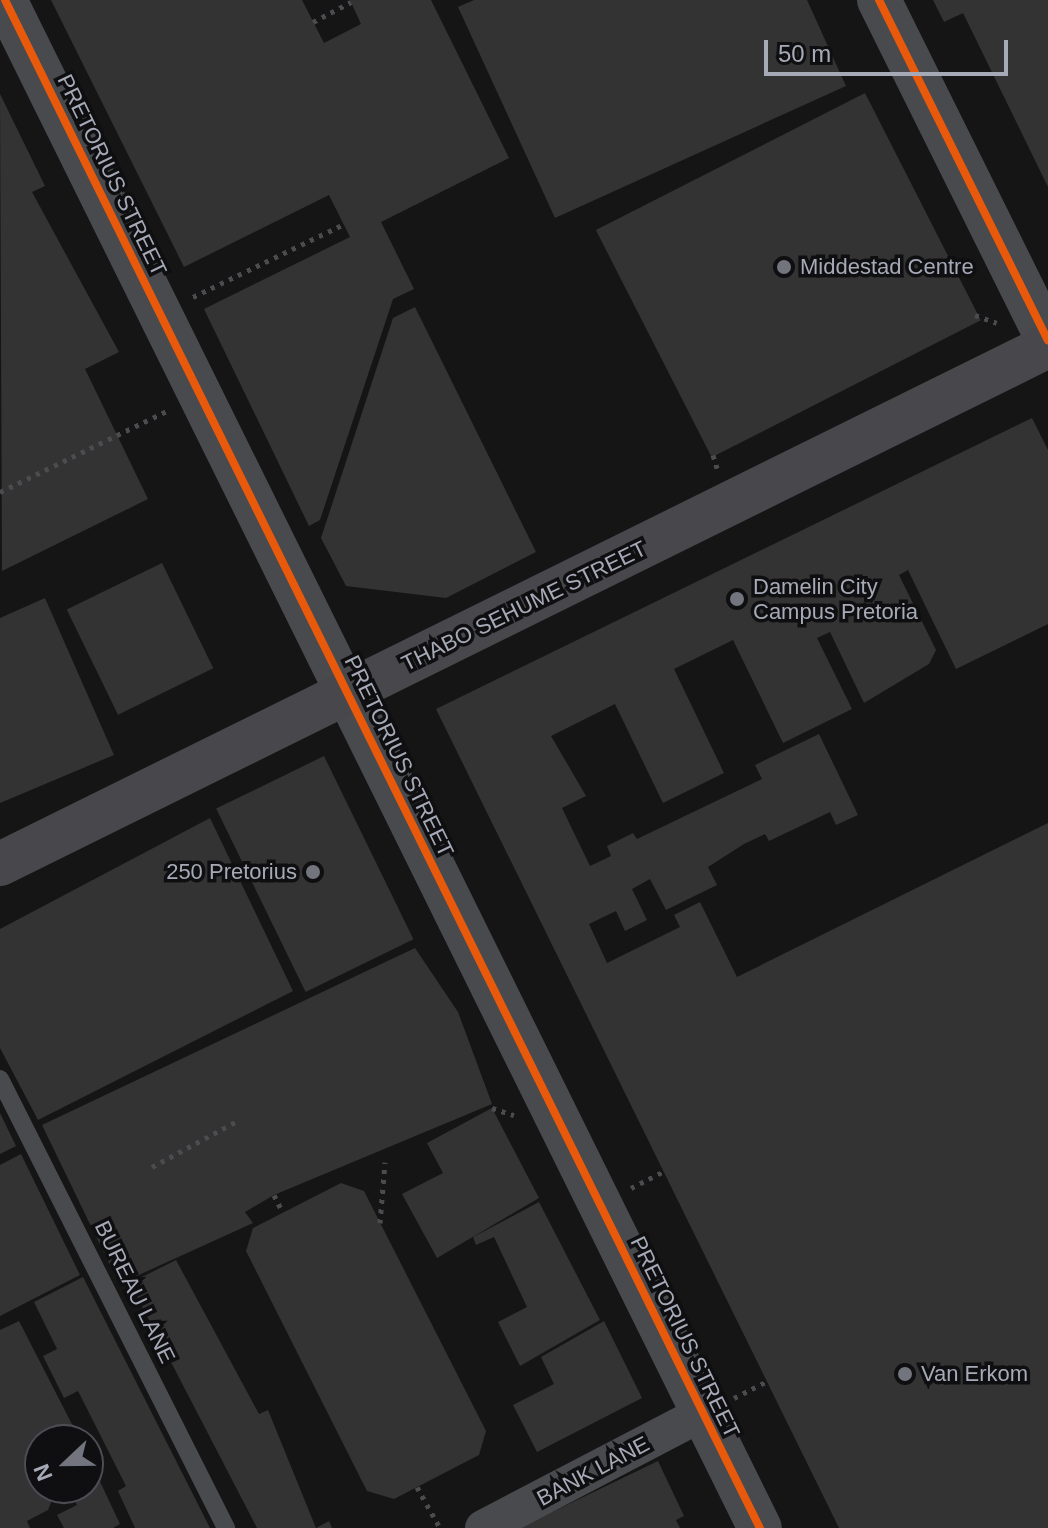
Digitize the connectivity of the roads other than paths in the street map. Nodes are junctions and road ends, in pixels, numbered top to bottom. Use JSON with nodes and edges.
{"nodes":[{"id":1,"x":5,"y":0,"type":"edge"},
{"id":2,"x":879,"y":0,"type":"edge"},
{"id":3,"x":1048,"y":343,"type":"edge"},
{"id":4,"x":347,"y":690,"type":"junction"},
{"id":5,"x":0,"y":864,"type":"edge"},
{"id":6,"x":0,"y":1079,"type":"edge"},
{"id":7,"x":703,"y":1413,"type":"junction"},
{"id":8,"x":226,"y":1528,"type":"edge"},
{"id":9,"x":483,"y":1528,"type":"edge"},
{"id":10,"x":760,"y":1528,"type":"edge"}],
"edges":[{"from":1,"to":4,"type":"street","name":"PRETORIUS STREET"},
{"from":2,"to":3,"type":"street"},
{"from":3,"to":4,"type":"main road","name":"THABO SEHUME STREET"},
{"from":4,"to":5,"type":"main road","name":"THABO SEHUME STREET"},
{"from":4,"to":7,"type":"street","name":"PRETORIUS STREET"},
{"from":6,"to":8,"type":"lane","name":"BUREAU LANE"},
{"from":7,"to":9,"type":"street","name":"BANK LANE"},
{"from":7,"to":10,"type":"street","name":"PRETORIUS STREET"}]}
